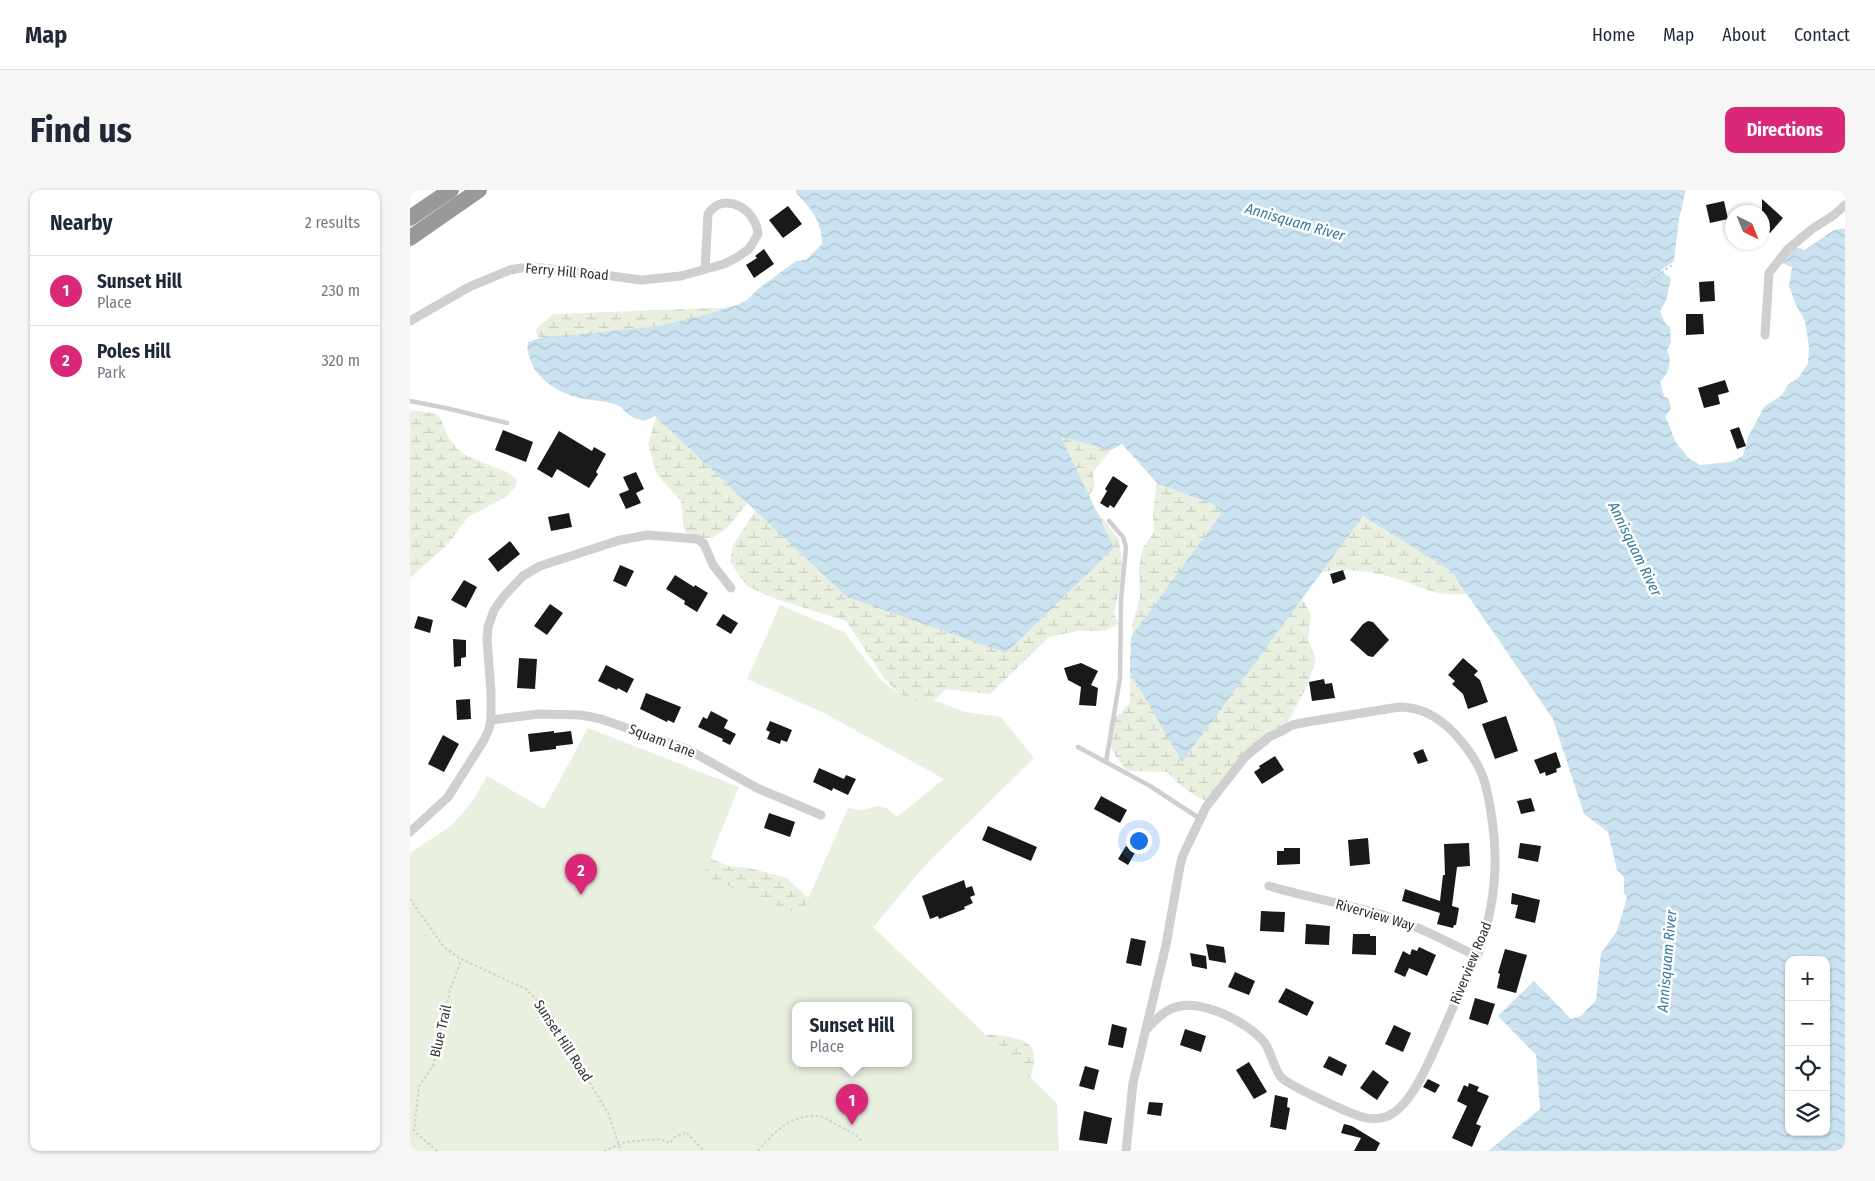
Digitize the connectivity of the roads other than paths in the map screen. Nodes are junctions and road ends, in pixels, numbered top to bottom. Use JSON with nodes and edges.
{"nodes":[{"id":1,"x":451,"y":190,"type":"edge"},
{"id":2,"x":479,"y":190,"type":"edge"},
{"id":3,"x":1845,"y":205,"type":"edge"},
{"id":4,"x":410,"y":218,"type":"edge"},
{"id":5,"x":410,"y":238,"type":"edge"},
{"id":6,"x":705,"y":270,"type":"junction"},
{"id":7,"x":410,"y":321,"type":"edge"},
{"id":8,"x":1765,"y":335,"type":"dead end"},
{"id":9,"x":410,"y":401,"type":"edge"},
{"id":10,"x":507,"y":423,"type":"dead end"},
{"id":11,"x":1109,"y":521,"type":"dead end"},
{"id":12,"x":731,"y":588,"type":"dead end"},
{"id":13,"x":491,"y":720,"type":"junction"},
{"id":14,"x":1078,"y":747,"type":"dead end"},
{"id":15,"x":1106,"y":762,"type":"junction"},
{"id":16,"x":821,"y":816,"type":"dead end"},
{"id":17,"x":1199,"y":818,"type":"junction"},
{"id":18,"x":410,"y":832,"type":"edge"},
{"id":19,"x":1270,"y":886,"type":"dead end"},
{"id":20,"x":1477,"y":956,"type":"junction"},
{"id":21,"x":1146,"y":1030,"type":"junction"},
{"id":22,"x":1126,"y":1151,"type":"edge"}],
"edges":[{"from":1,"to":4,"type":"highway"},
{"from":2,"to":5,"type":"highway"},
{"from":3,"to":8,"type":"street"},
{"from":6,"to":6,"type":"street","name":"Ferry Hill Road"},
{"from":6,"to":7,"type":"street","name":"Ferry Hill Road"},
{"from":9,"to":10,"type":"lane"},
{"from":11,"to":15,"type":"lane"},
{"from":12,"to":13,"type":"street"},
{"from":13,"to":16,"type":"street","name":"Squam Lane"},
{"from":13,"to":18,"type":"street"},
{"from":14,"to":15,"type":"lane"},
{"from":15,"to":17,"type":"lane"},
{"from":17,"to":20,"type":"street","name":"Riverview Road"},
{"from":17,"to":21,"type":"street","name":"Riverview Road"},
{"from":19,"to":20,"type":"street","name":"Riverview Way"},
{"from":20,"to":21,"type":"street","name":"Riverview Road"},
{"from":21,"to":22,"type":"street","name":"Riverview Road"}]}
